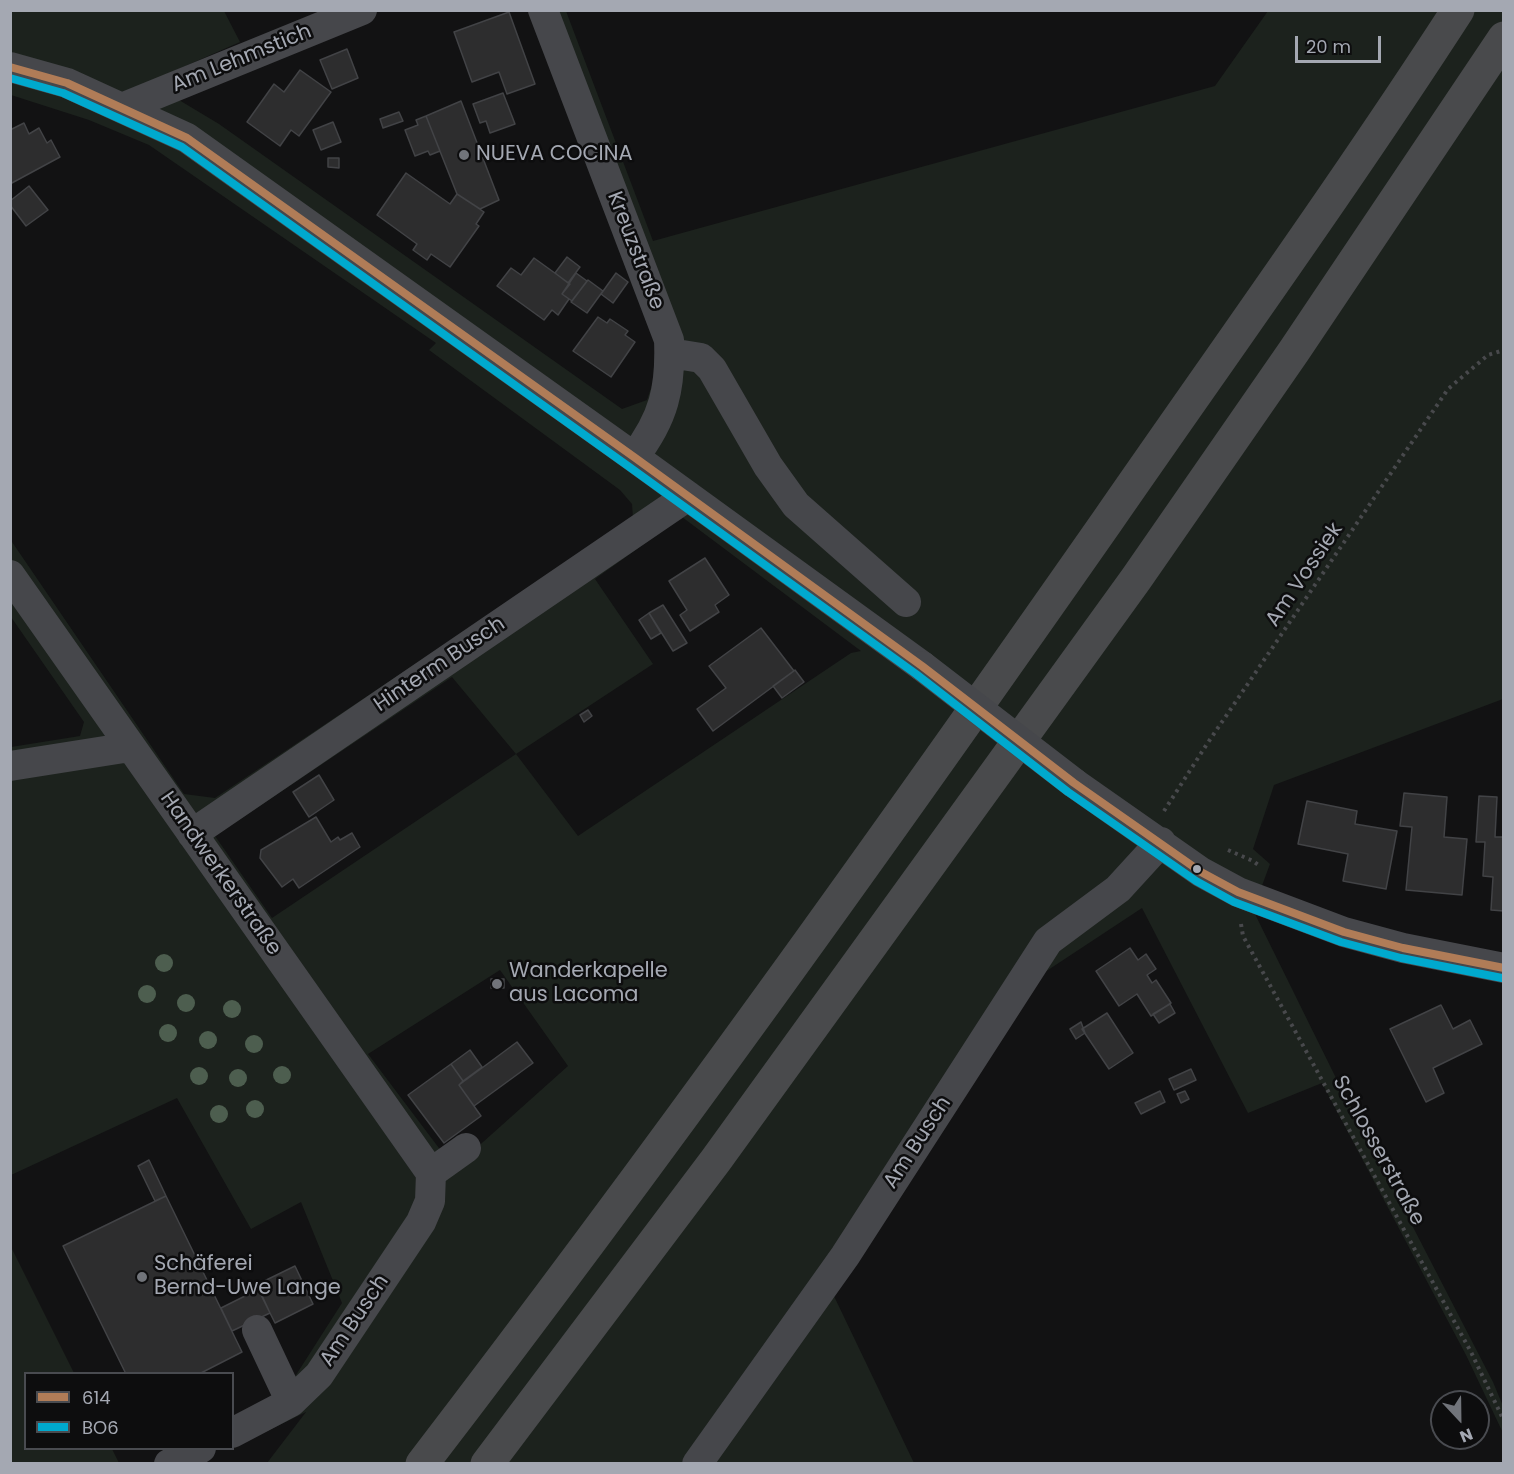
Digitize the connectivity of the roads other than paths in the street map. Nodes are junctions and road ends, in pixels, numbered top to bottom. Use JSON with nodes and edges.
{"nodes":[{"id":1,"x":362,"y":10,"type":"edge"},
{"id":2,"x":543,"y":10,"type":"edge"},
{"id":3,"x":1458,"y":10,"type":"edge"},
{"id":4,"x":1503,"y":38,"type":"edge"},
{"id":5,"x":10,"y":68,"type":"edge"},
{"id":6,"x":122,"y":108,"type":"junction"},
{"id":7,"x":670,"y":352,"type":"junction"},
{"id":8,"x":634,"y":457,"type":"junction"},
{"id":9,"x":688,"y":496,"type":"junction"},
{"id":10,"x":10,"y":575,"type":"edge"},
{"id":11,"x":906,"y":602,"type":"dead end"},
{"id":12,"x":130,"y":747,"type":"junction"},
{"id":13,"x":10,"y":766,"type":"edge"},
{"id":14,"x":192,"y":834,"type":"junction"},
{"id":15,"x":1156,"y":839,"type":"junction"},
{"id":16,"x":1503,"y":968,"type":"edge"},
{"id":17,"x":466,"y":1148,"type":"dead end"},
{"id":18,"x":431,"y":1173,"type":"junction"},
{"id":19,"x":257,"y":1330,"type":"dead end"},
{"id":20,"x":291,"y":1402,"type":"junction"},
{"id":21,"x":234,"y":1432,"type":"edge"},
{"id":22,"x":199,"y":1450,"type":"edge"},
{"id":23,"x":169,"y":1464,"type":"edge"},
{"id":24,"x":422,"y":1464,"type":"edge"},
{"id":25,"x":487,"y":1464,"type":"edge"},
{"id":26,"x":697,"y":1464,"type":"edge"}],
"edges":[{"from":1,"to":6,"type":"street","name":"Am Lehmstich"},
{"from":2,"to":7,"type":"street","name":"Kreuzstraße"},
{"from":3,"to":24,"type":"highway"},
{"from":4,"to":25,"type":"highway"},
{"from":5,"to":6,"type":"street"},
{"from":6,"to":8,"type":"street"},
{"from":7,"to":8,"type":"street","name":"Kreuzstraße"},
{"from":7,"to":11,"type":"street"},
{"from":8,"to":9,"type":"street"},
{"from":9,"to":14,"type":"street","name":"Hinterm Busch"},
{"from":9,"to":15,"type":"street","bridge":true},
{"from":10,"to":12,"type":"street","name":"Handwerkerstraße"},
{"from":12,"to":13,"type":"street"},
{"from":12,"to":14,"type":"street","name":"Handwerkerstraße"},
{"from":14,"to":18,"type":"street","name":"Handwerkerstraße"},
{"from":15,"to":16,"type":"street"},
{"from":15,"to":26,"type":"street","name":"Am Busch"},
{"from":17,"to":18,"type":"street"},
{"from":18,"to":20,"type":"street","name":"Am Busch"},
{"from":19,"to":20,"type":"street"},
{"from":20,"to":21,"type":"street","name":"Am Busch"},
{"from":22,"to":23,"type":"street"}]}
